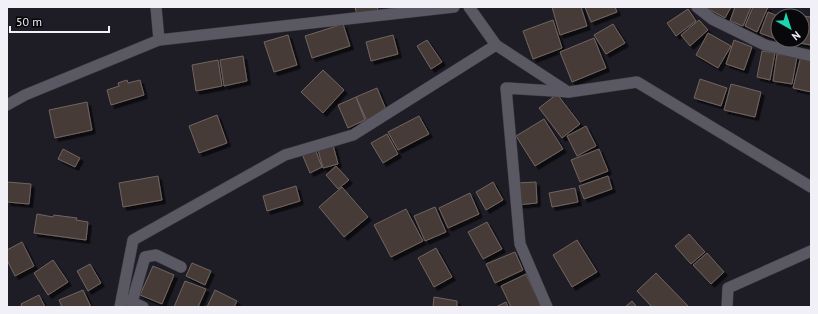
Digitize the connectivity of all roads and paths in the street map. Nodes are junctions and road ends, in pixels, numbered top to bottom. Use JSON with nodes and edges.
{"nodes":[{"id":1,"x":156,"y":7,"type":"edge"},
{"id":2,"x":454,"y":7,"type":"edge"},
{"id":3,"x":469,"y":7,"type":"edge"},
{"id":4,"x":697,"y":7,"type":"edge"},
{"id":5,"x":159,"y":40,"type":"junction"},
{"id":6,"x":496,"y":45,"type":"junction"},
{"id":7,"x":811,"y":56,"type":"edge"},
{"id":8,"x":569,"y":92,"type":"junction"},
{"id":9,"x":7,"y":105,"type":"edge"},
{"id":10,"x":811,"y":187,"type":"edge"},
{"id":11,"x":811,"y":251,"type":"edge"},
{"id":12,"x":181,"y":267,"type":"dead end"},
{"id":13,"x":125,"y":302,"type":"edge"},
{"id":14,"x":143,"y":307,"type":"edge"},
{"id":15,"x":547,"y":307,"type":"edge"},
{"id":16,"x":727,"y":307,"type":"edge"}],
"edges":[{"from":1,"to":5,"type":"street"},
{"from":2,"to":5,"type":"street"},
{"from":3,"to":6,"type":"street"},
{"from":4,"to":7,"type":"street"},
{"from":5,"to":9,"type":"street"},
{"from":6,"to":8,"type":"street"},
{"from":6,"to":13,"type":"street"},
{"from":8,"to":10,"type":"street"},
{"from":8,"to":15,"type":"street"},
{"from":11,"to":16,"type":"street"},
{"from":12,"to":13,"type":"street"},
{"from":13,"to":14,"type":"street"}]}
